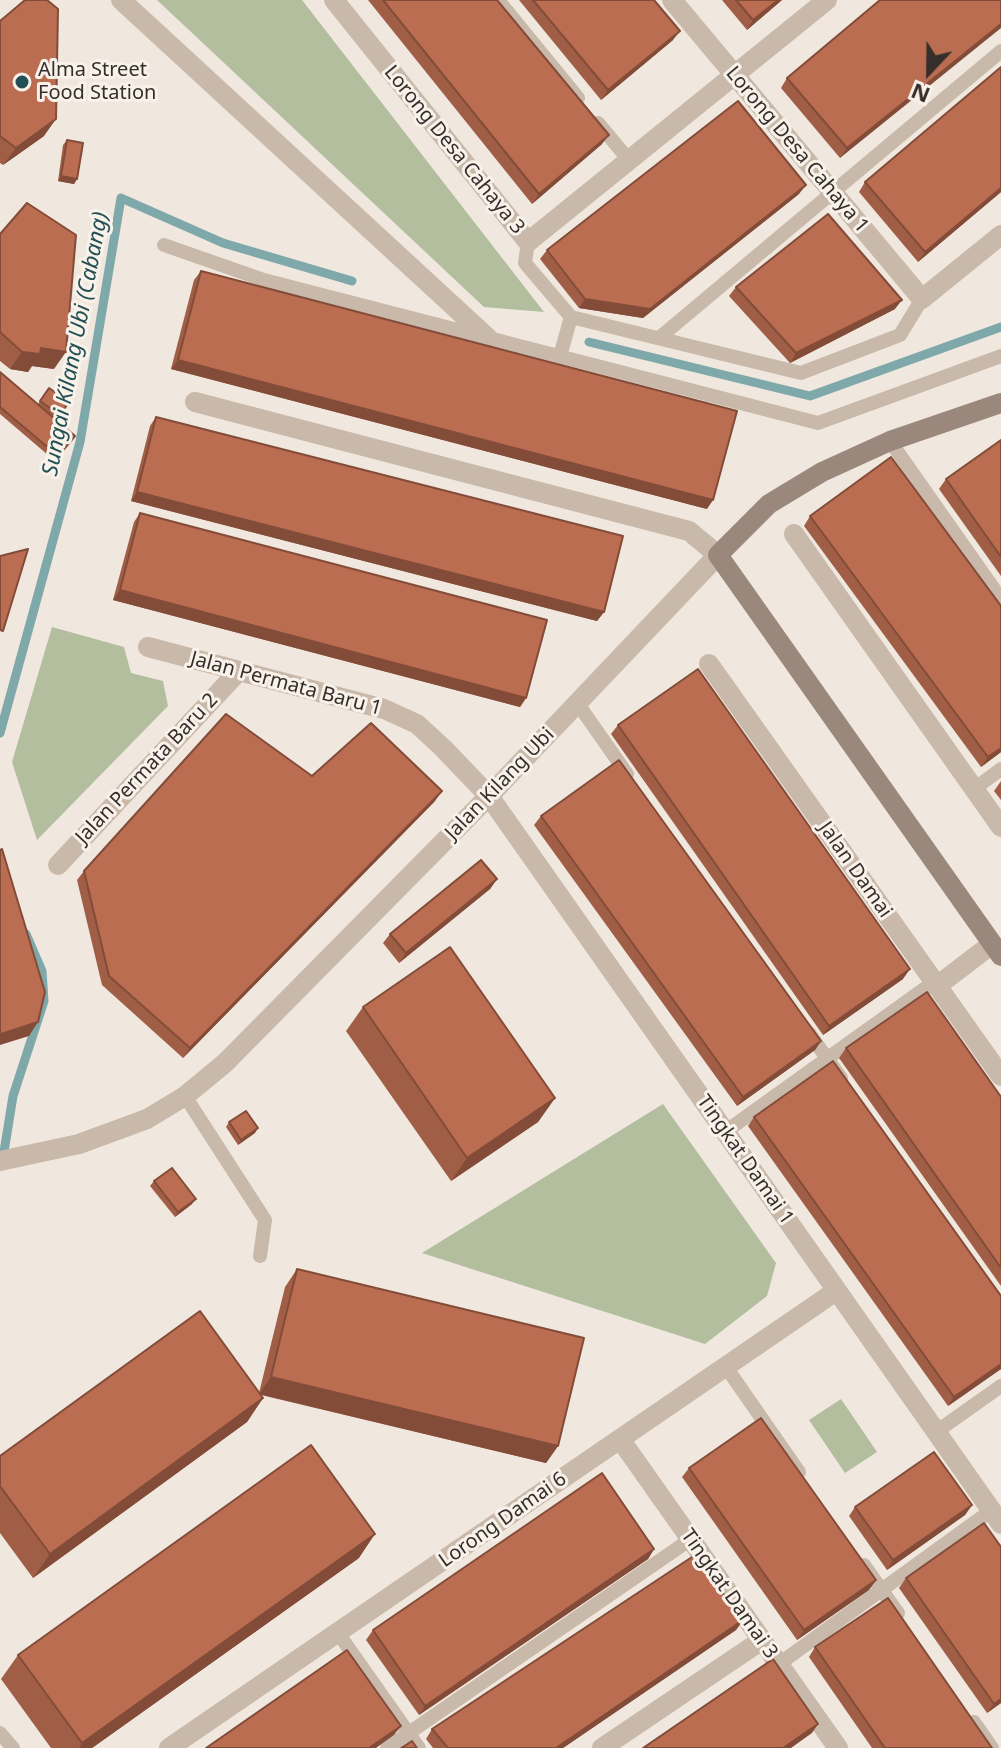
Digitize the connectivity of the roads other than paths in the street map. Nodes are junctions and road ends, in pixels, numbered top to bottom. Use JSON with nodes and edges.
{"nodes":[{"id":1,"x":121,"y":0,"type":"edge"},
{"id":2,"x":334,"y":0,"type":"edge"},
{"id":3,"x":498,"y":0,"type":"edge"},
{"id":4,"x":672,"y":0,"type":"edge"},
{"id":5,"x":827,"y":0,"type":"edge"},
{"id":6,"x":1001,"y":51,"type":"edge"},
{"id":7,"x":734,"y":75,"type":"junction"},
{"id":8,"x":629,"y":160,"type":"junction"},
{"id":9,"x":833,"y":193,"type":"junction"},
{"id":10,"x":1001,"y":235,"type":"edge"},
{"id":11,"x":528,"y":242,"type":"junction"},
{"id":12,"x":164,"y":245,"type":"dead end"},
{"id":13,"x":922,"y":299,"type":"junction"},
{"id":14,"x":571,"y":317,"type":"junction"},
{"id":15,"x":488,"y":338,"type":"junction"},
{"id":16,"x":659,"y":338,"type":"junction"},
{"id":17,"x":560,"y":356,"type":"junction"},
{"id":18,"x":1001,"y":356,"type":"edge"},
{"id":19,"x":195,"y":402,"type":"dead end"},
{"id":20,"x":1001,"y":403,"type":"edge"},
{"id":21,"x":890,"y":441,"type":"junction"},
{"id":22,"x":794,"y":534,"type":"dead end"},
{"id":23,"x":718,"y":555,"type":"junction"},
{"id":24,"x":1001,"y":599,"type":"edge"},
{"id":25,"x":148,"y":647,"type":"dead end"},
{"id":26,"x":709,"y":664,"type":"dead end"},
{"id":27,"x":237,"y":673,"type":"junction"},
{"id":28,"x":578,"y":704,"type":"junction"},
{"id":29,"x":1001,"y":769,"type":"edge"},
{"id":30,"x":974,"y":789,"type":"junction"},
{"id":31,"x":640,"y":792,"type":"edge"},
{"id":32,"x":489,"y":796,"type":"junction"},
{"id":33,"x":1001,"y":827,"type":"edge"},
{"id":34,"x":58,"y":865,"type":"dead end"},
{"id":35,"x":996,"y":950,"type":"edge"},
{"id":36,"x":936,"y":984,"type":"junction"},
{"id":37,"x":800,"y":1020,"type":"edge"},
{"id":38,"x":827,"y":1058,"type":"junction"},
{"id":39,"x":1001,"y":1076,"type":"edge"},
{"id":40,"x":185,"y":1096,"type":"junction"},
{"id":41,"x":855,"y":1097,"type":"edge"},
{"id":42,"x":725,"y":1132,"type":"junction"},
{"id":43,"x":0,"y":1161,"type":"edge"},
{"id":44,"x":260,"y":1256,"type":"dead end"},
{"id":45,"x":836,"y":1291,"type":"junction"},
{"id":46,"x":726,"y":1367,"type":"junction"},
{"id":47,"x":1001,"y":1386,"type":"edge"},
{"id":48,"x":936,"y":1432,"type":"junction"},
{"id":49,"x":620,"y":1439,"type":"junction"},
{"id":50,"x":812,"y":1491,"type":"edge"},
{"id":51,"x":996,"y":1517,"type":"edge"},
{"id":52,"x":691,"y":1539,"type":"junction"},
{"id":53,"x":856,"y":1553,"type":"edge"},
{"id":54,"x":882,"y":1590,"type":"junction"},
{"id":55,"x":907,"y":1627,"type":"edge"},
{"id":56,"x":338,"y":1633,"type":"junction"},
{"id":57,"x":762,"y":1640,"type":"junction"},
{"id":58,"x":779,"y":1664,"type":"junction"},
{"id":59,"x":967,"y":1712,"type":"edge"},
{"id":60,"x":0,"y":1733,"type":"edge"},
{"id":61,"x":409,"y":1733,"type":"junction"},
{"id":62,"x":835,"y":1747,"type":"edge"},
{"id":63,"x":13,"y":1748,"type":"edge"},
{"id":64,"x":169,"y":1748,"type":"edge"},
{"id":65,"x":387,"y":1748,"type":"edge"},
{"id":66,"x":419,"y":1748,"type":"edge"},
{"id":67,"x":602,"y":1748,"type":"edge"},
{"id":68,"x":992,"y":1748,"type":"edge"}],
"edges":[{"from":1,"to":15,"type":"street"},
{"from":2,"to":11,"type":"street","name":"Lorong Desa Cahaya 3"},
{"from":3,"to":8,"type":"lane"},
{"from":4,"to":7,"type":"street","name":"Lorong Desa Cahaya 1"},
{"from":5,"to":7,"type":"street","name":"Lorong Desa Cahaya 3"},
{"from":6,"to":9,"type":"lane"},
{"from":7,"to":8,"type":"street","name":"Lorong Desa Cahaya 3"},
{"from":7,"to":9,"type":"street","name":"Lorong Desa Cahaya 1"},
{"from":8,"to":11,"type":"street","name":"Lorong Desa Cahaya 3"},
{"from":9,"to":13,"type":"street","name":"Lorong Desa Cahaya 1"},
{"from":9,"to":16,"type":"lane"},
{"from":10,"to":13,"type":"street"},
{"from":11,"to":14,"type":"lane"},
{"from":12,"to":15,"type":"lane"},
{"from":13,"to":16,"type":"lane"},
{"from":14,"to":16,"type":"lane"},
{"from":14,"to":17,"type":"lane"},
{"from":15,"to":17,"type":"lane"},
{"from":17,"to":18,"type":"lane"},
{"from":19,"to":23,"type":"street"},
{"from":20,"to":21,"type":"main road","name":"Jalan Kilang Ubi"},
{"from":21,"to":23,"type":"main road","name":"Jalan Kilang Ubi"},
{"from":21,"to":24,"type":"lane"},
{"from":22,"to":30,"type":"street"},
{"from":23,"to":28,"type":"street","name":"Jalan Kilang Ubi"},
{"from":23,"to":35,"type":"main road"},
{"from":25,"to":27,"type":"street","name":"Jalan Permata Baru 1"},
{"from":26,"to":36,"type":"street","name":"Jalan Damai"},
{"from":27,"to":32,"type":"street","name":"Jalan Permata Baru 1"},
{"from":27,"to":34,"type":"street","name":"Jalan Permata Baru 2"},
{"from":28,"to":31,"type":"lane"},
{"from":28,"to":32,"type":"street","name":"Jalan Kilang Ubi"},
{"from":29,"to":30,"type":"lane"},
{"from":30,"to":33,"type":"street"},
{"from":32,"to":40,"type":"street","name":"Jalan Kilang Ubi"},
{"from":32,"to":42,"type":"street","name":"Tingkat Damai 1"},
{"from":35,"to":36,"type":"street"},
{"from":36,"to":38,"type":"lane"},
{"from":36,"to":39,"type":"street","name":"Jalan Damai"},
{"from":37,"to":38,"type":"lane"},
{"from":38,"to":41,"type":"lane"},
{"from":38,"to":42,"type":"lane"},
{"from":40,"to":43,"type":"street","name":"Jalan Kilang Ubi"},
{"from":40,"to":44,"type":"lane"},
{"from":42,"to":45,"type":"street","name":"Tingkat Damai 1"},
{"from":45,"to":46,"type":"street","name":"Lorong Damai 6"},
{"from":45,"to":48,"type":"street","name":"Tingkat Damai 1"},
{"from":46,"to":49,"type":"street","name":"Lorong Damai 6"},
{"from":46,"to":50,"type":"lane"},
{"from":47,"to":48,"type":"lane"},
{"from":48,"to":51,"type":"street","name":"Tingkat Damai 1"},
{"from":49,"to":52,"type":"street","name":"Tingkat Damai 3"},
{"from":49,"to":56,"type":"street","name":"Lorong Damai 6"},
{"from":51,"to":54,"type":"lane"},
{"from":52,"to":57,"type":"street","name":"Tingkat Damai 3"},
{"from":52,"to":61,"type":"lane"},
{"from":53,"to":54,"type":"lane"},
{"from":54,"to":55,"type":"lane"},
{"from":54,"to":58,"type":"lane"},
{"from":56,"to":61,"type":"lane"},
{"from":56,"to":64,"type":"street","name":"Lorong Damai 6"},
{"from":57,"to":58,"type":"street","name":"Tingkat Damai 3"},
{"from":57,"to":67,"type":"street"},
{"from":58,"to":62,"type":"street","name":"Tingkat Damai 3"},
{"from":59,"to":68,"type":"lane"},
{"from":60,"to":63,"type":"lane"},
{"from":61,"to":65,"type":"lane"},
{"from":61,"to":66,"type":"lane"}]}
